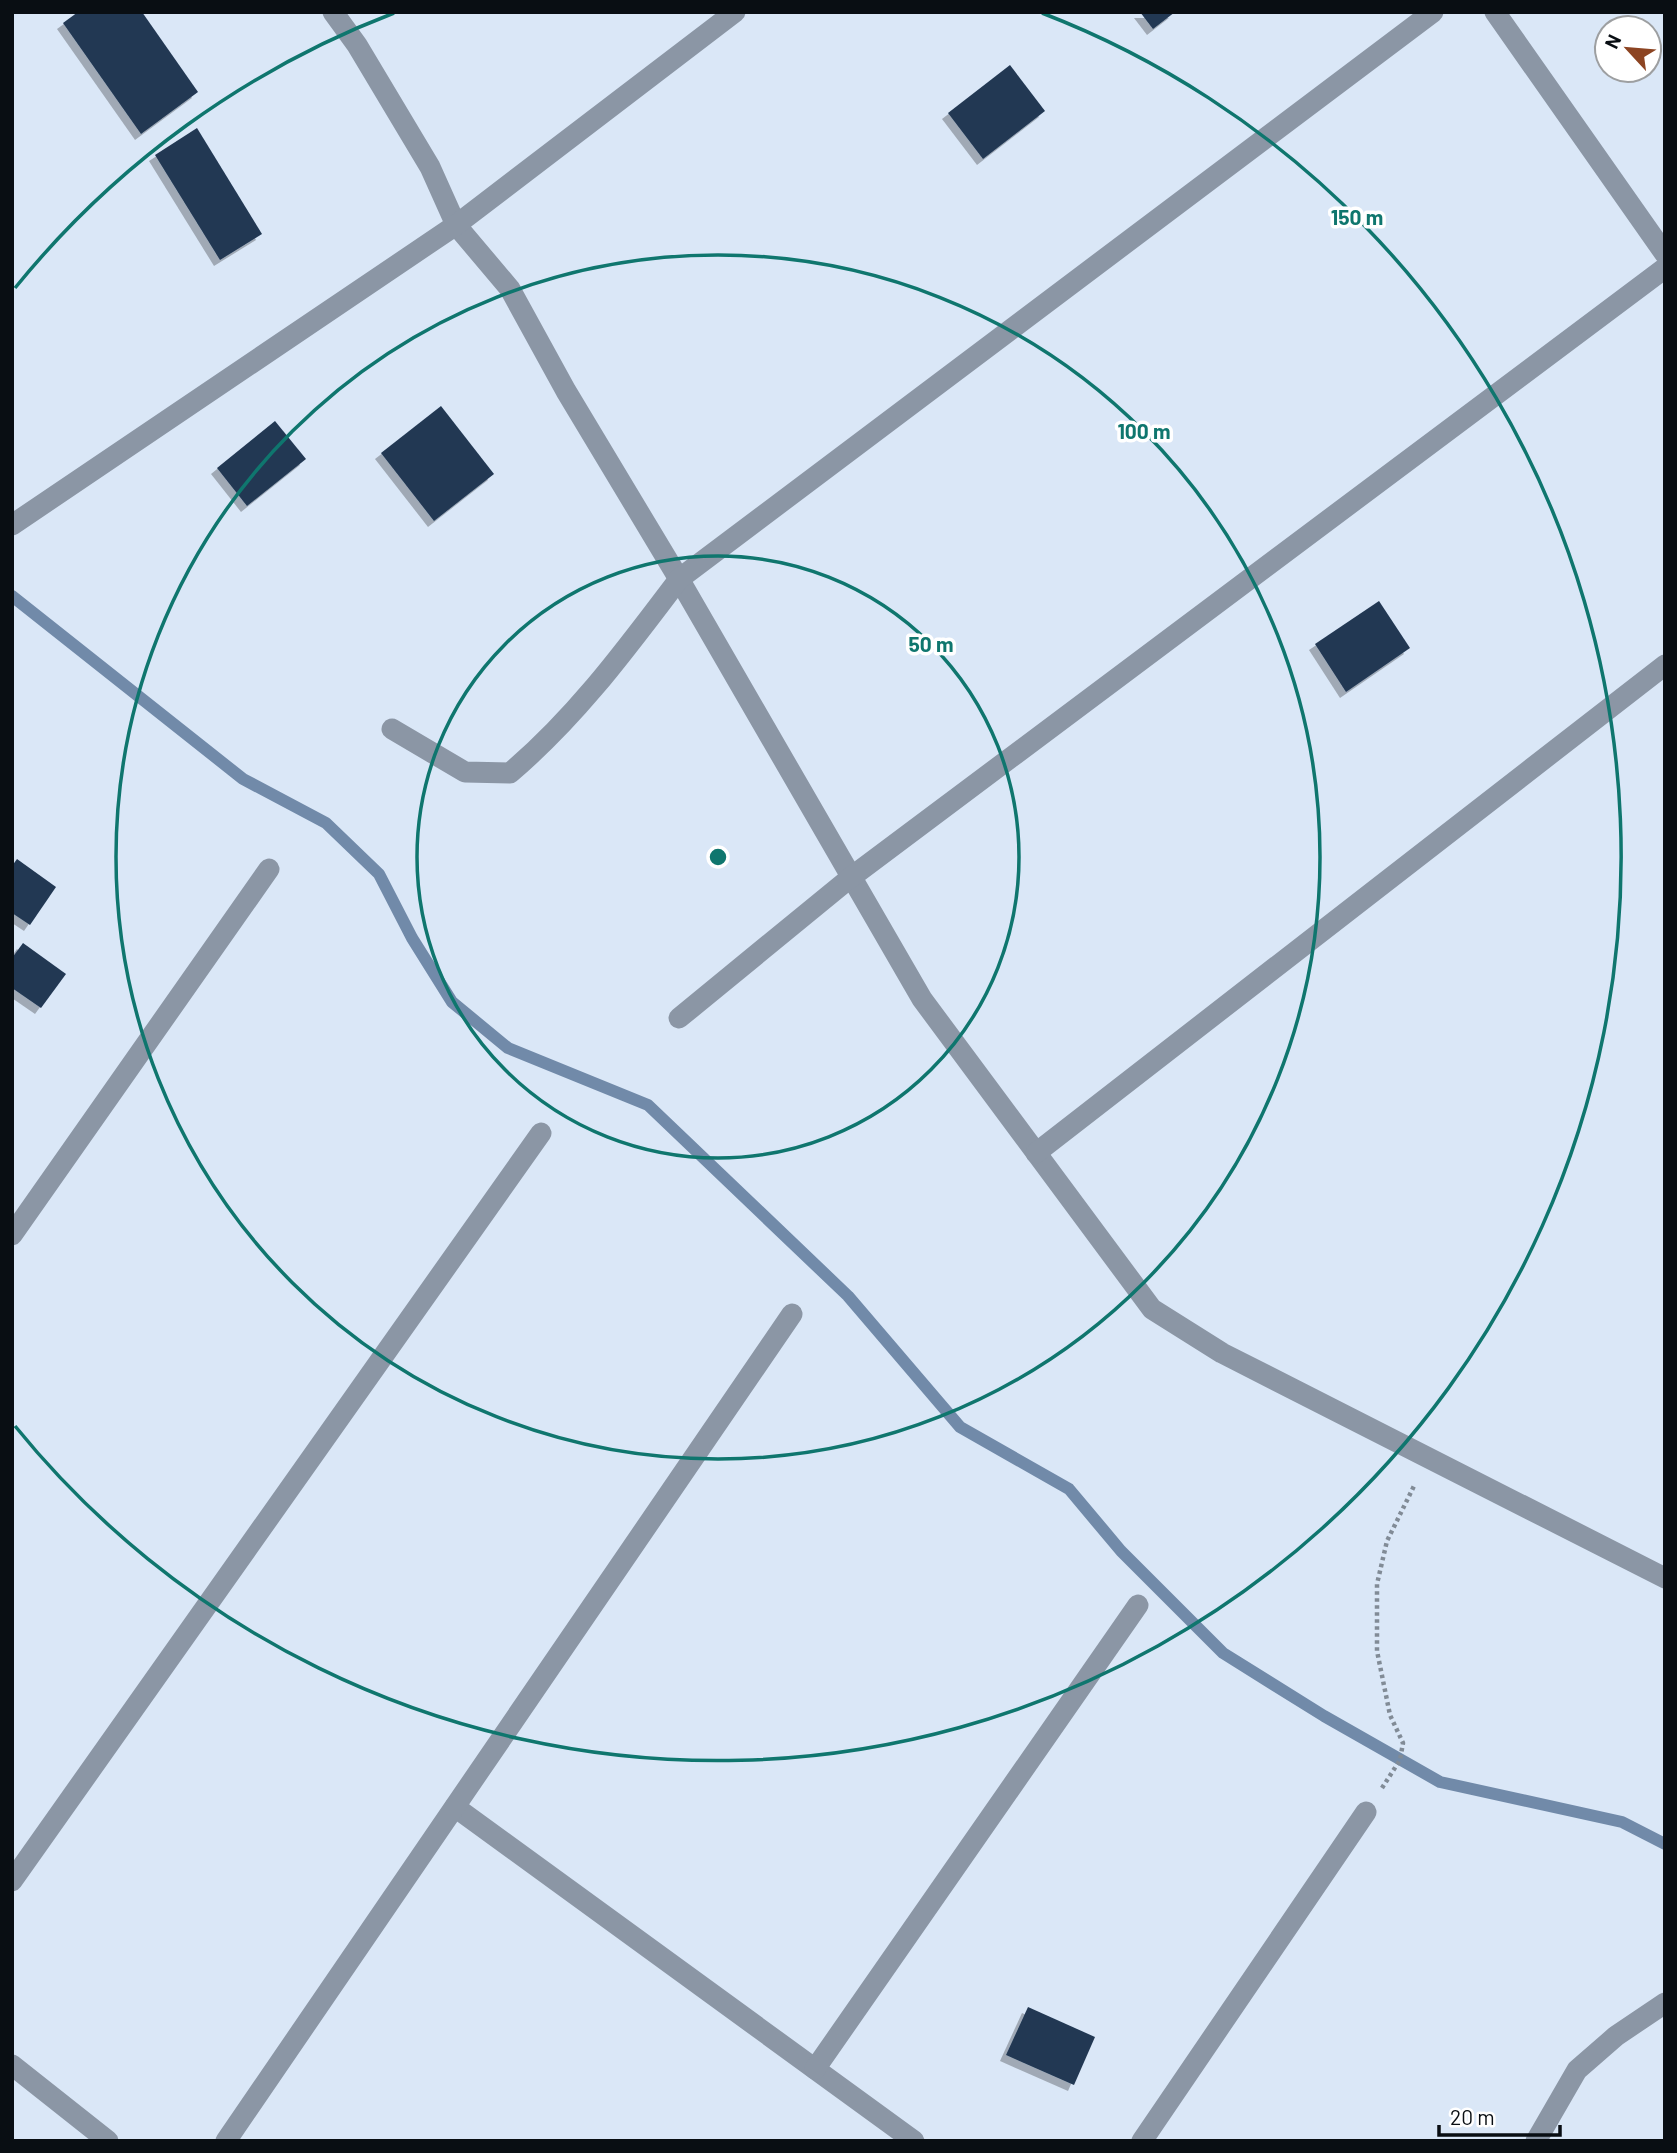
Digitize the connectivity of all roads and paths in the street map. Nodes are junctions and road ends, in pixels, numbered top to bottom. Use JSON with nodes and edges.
{"nodes":[{"id":1,"x":333,"y":12,"type":"edge"},
{"id":2,"x":735,"y":12,"type":"edge"},
{"id":3,"x":1433,"y":12,"type":"edge"},
{"id":4,"x":1495,"y":12,"type":"edge"},
{"id":5,"x":456,"y":225,"type":"junction"},
{"id":6,"x":1665,"y":254,"type":"edge"},
{"id":7,"x":1665,"y":268,"type":"edge"},
{"id":8,"x":12,"y":525,"type":"edge"},
{"id":9,"x":679,"y":579,"type":"junction"},
{"id":10,"x":1665,"y":665,"type":"edge"},
{"id":11,"x":392,"y":729,"type":"dead end"},
{"id":12,"x":269,"y":869,"type":"dead end"},
{"id":13,"x":850,"y":878,"type":"junction"},
{"id":14,"x":679,"y":1018,"type":"dead end"},
{"id":15,"x":541,"y":1133,"type":"dead end"},
{"id":16,"x":1037,"y":1153,"type":"junction"},
{"id":17,"x":12,"y":1236,"type":"edge"},
{"id":18,"x":792,"y":1314,"type":"dead end"},
{"id":19,"x":1428,"y":1457,"type":"junction"},
{"id":20,"x":1665,"y":1578,"type":"edge"},
{"id":21,"x":1138,"y":1605,"type":"dead end"},
{"id":22,"x":455,"y":1807,"type":"junction"},
{"id":23,"x":1366,"y":1812,"type":"joint"},
{"id":24,"x":12,"y":1881,"type":"edge"},
{"id":25,"x":1665,"y":2003,"type":"edge"},
{"id":26,"x":12,"y":2066,"type":"edge"},
{"id":27,"x":816,"y":2069,"type":"junction"},
{"id":28,"x":108,"y":2141,"type":"edge"},
{"id":29,"x":226,"y":2141,"type":"edge"},
{"id":30,"x":914,"y":2141,"type":"edge"},
{"id":31,"x":1142,"y":2141,"type":"edge"},
{"id":32,"x":1536,"y":2141,"type":"edge"}],
"edges":[{"from":1,"to":5,"type":"street"},
{"from":2,"to":5,"type":"street"},
{"from":3,"to":9,"type":"street"},
{"from":4,"to":6,"type":"street"},
{"from":5,"to":8,"type":"street"},
{"from":5,"to":9,"type":"street"},
{"from":7,"to":13,"type":"street"},
{"from":9,"to":11,"type":"street"},
{"from":9,"to":13,"type":"street"},
{"from":10,"to":16,"type":"street"},
{"from":12,"to":17,"type":"street"},
{"from":13,"to":14,"type":"street"},
{"from":13,"to":16,"type":"street"},
{"from":15,"to":24,"type":"street"},
{"from":16,"to":19,"type":"street"},
{"from":18,"to":22,"type":"street"},
{"from":19,"to":20,"type":"street"},
{"from":19,"to":23,"type":"path"},
{"from":21,"to":27,"type":"street"},
{"from":22,"to":27,"type":"street"},
{"from":22,"to":29,"type":"street"},
{"from":23,"to":31,"type":"street"},
{"from":25,"to":32,"type":"street"},
{"from":26,"to":28,"type":"street"},
{"from":27,"to":30,"type":"street"}]}
